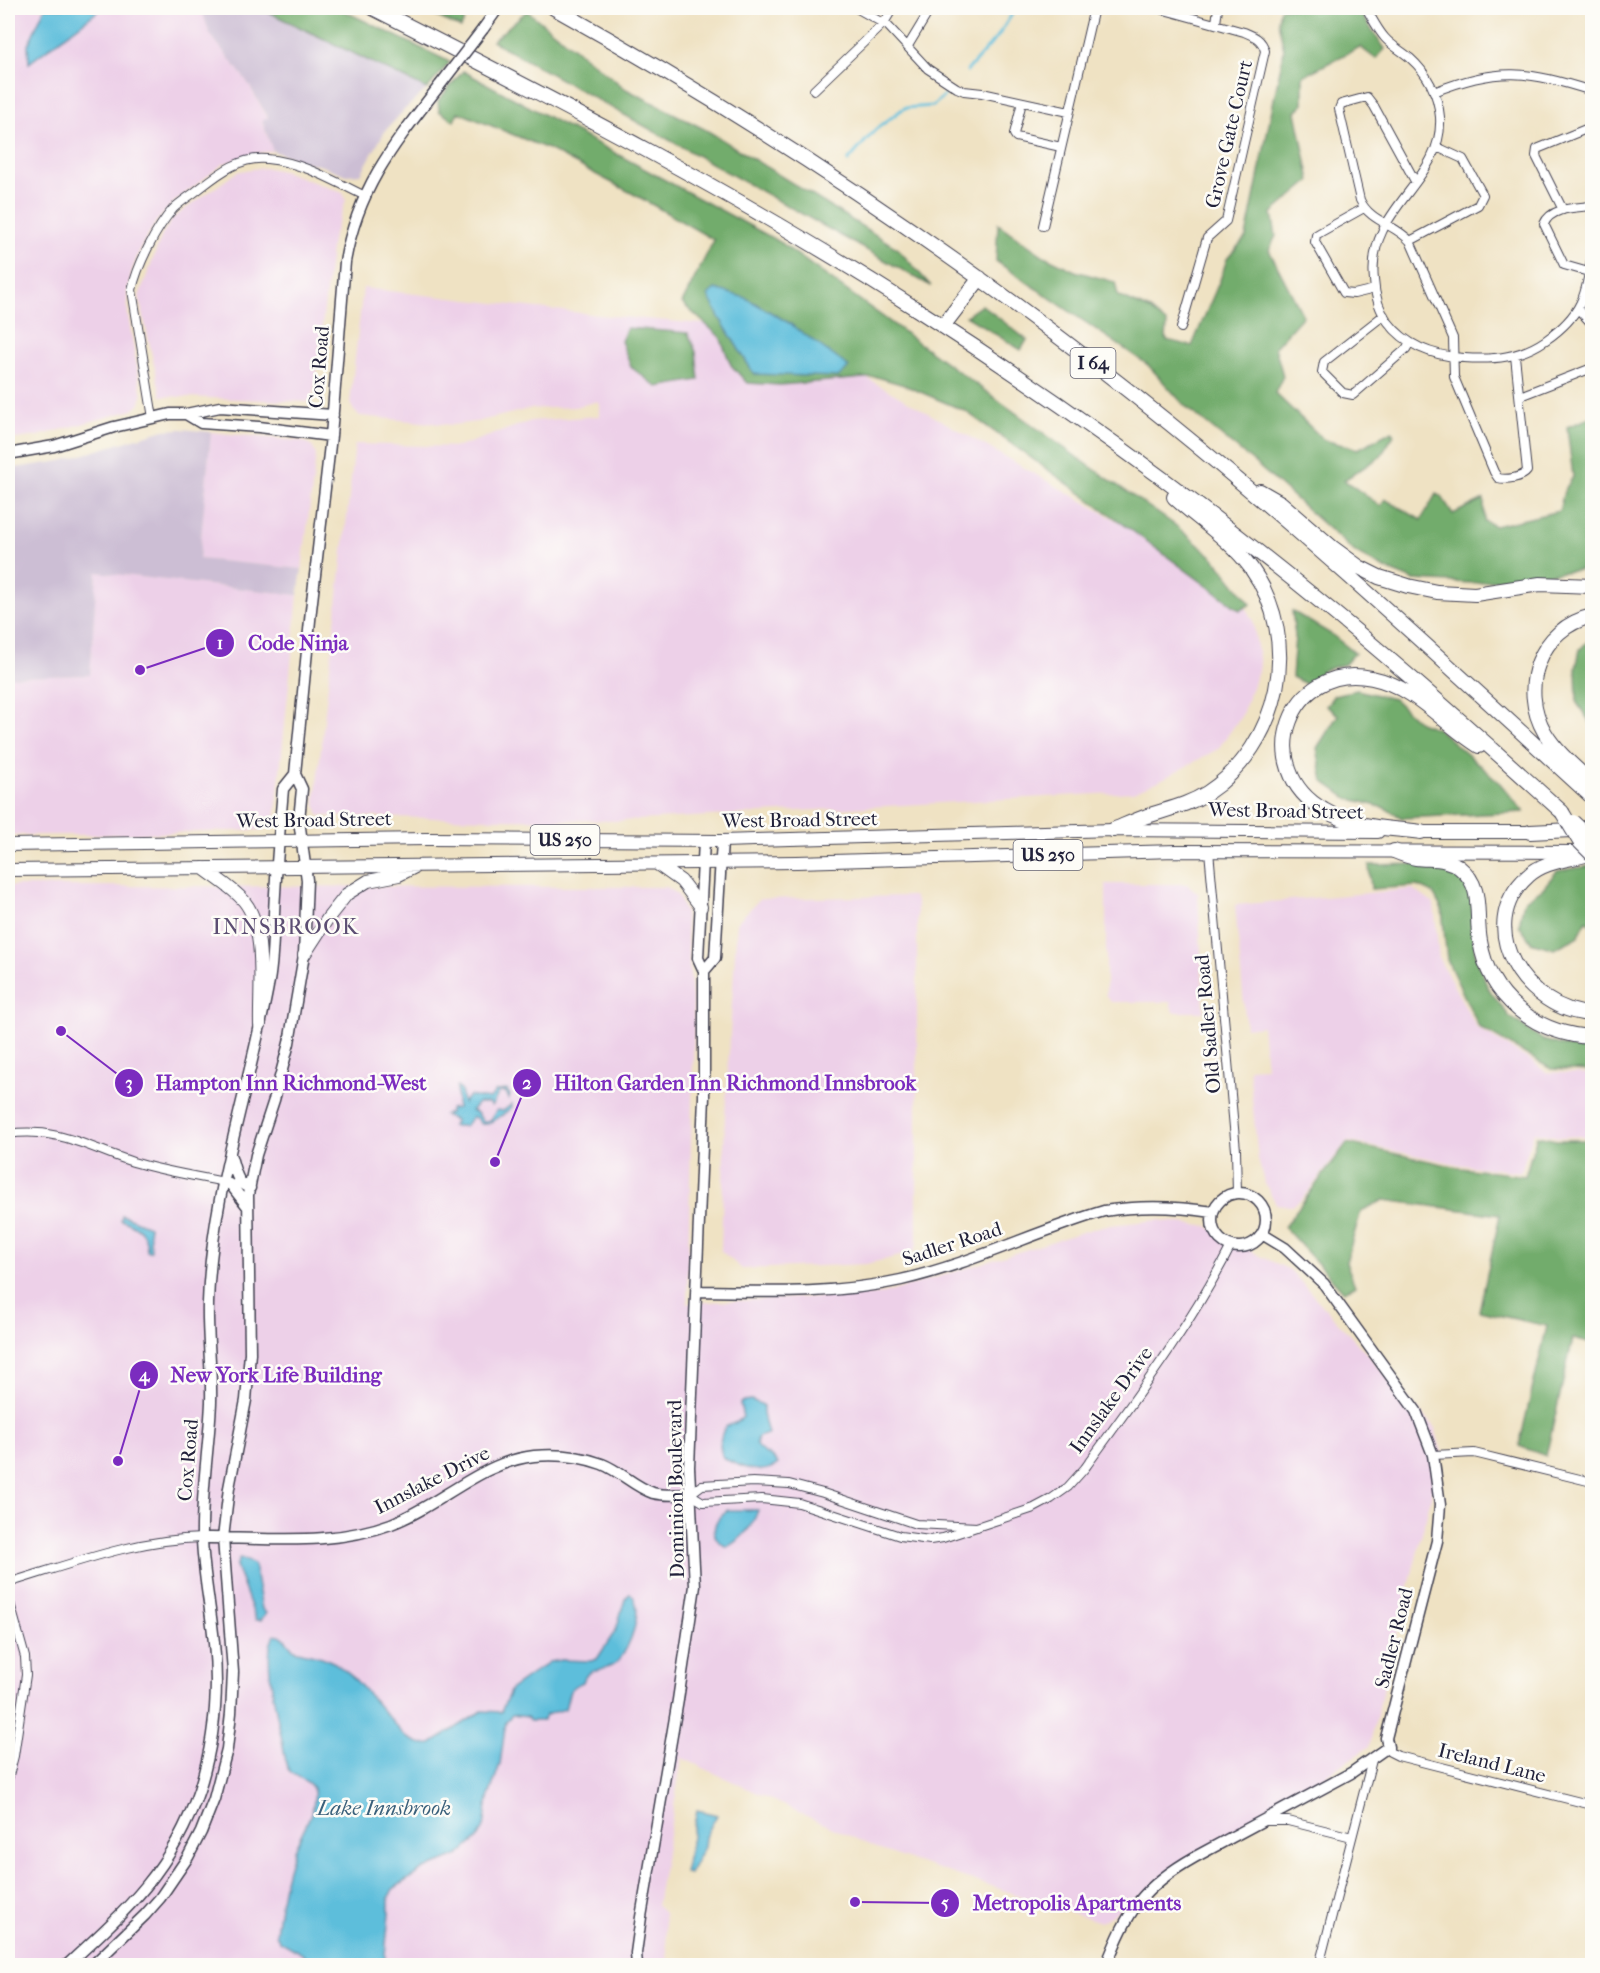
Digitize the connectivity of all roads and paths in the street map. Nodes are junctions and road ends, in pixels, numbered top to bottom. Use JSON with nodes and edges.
{"nodes":[{"id":1,"x":374,"y":8,"type":"edge"},
{"id":2,"x":498,"y":8,"type":"edge"},
{"id":3,"x":554,"y":8,"type":"edge"},
{"id":4,"x":856,"y":8,"type":"edge"},
{"id":5,"x":893,"y":8,"type":"edge"},
{"id":6,"x":931,"y":8,"type":"edge"},
{"id":7,"x":1094,"y":8,"type":"edge"},
{"id":8,"x":1157,"y":8,"type":"edge"},
{"id":9,"x":1218,"y":8,"type":"edge"},
{"id":10,"x":1366,"y":8,"type":"edge"},
{"id":11,"x":884,"y":23,"type":"junction"},
{"id":12,"x":1216,"y":23,"type":"junction"},
{"id":13,"x":908,"y":46,"type":"junction"},
{"id":14,"x":814,"y":90,"type":"dead end"},
{"id":15,"x":1434,"y":93,"type":"junction"},
{"id":16,"x":1593,"y":93,"type":"edge"},
{"id":17,"x":1022,"y":102,"type":"junction"},
{"id":18,"x":1069,"y":112,"type":"junction"},
{"id":19,"x":1591,"y":127,"type":"edge"},
{"id":20,"x":1593,"y":144,"type":"edge"},
{"id":21,"x":1061,"y":147,"type":"junction"},
{"id":22,"x":1437,"y":147,"type":"junction"},
{"id":23,"x":1415,"y":182,"type":"junction"},
{"id":24,"x":365,"y":196,"type":"junction"},
{"id":25,"x":1593,"y":206,"type":"edge"},
{"id":26,"x":1364,"y":208,"type":"junction"},
{"id":27,"x":1563,"y":210,"type":"junction"},
{"id":28,"x":1385,"y":225,"type":"junction"},
{"id":29,"x":1043,"y":226,"type":"dead end"},
{"id":30,"x":1410,"y":241,"type":"junction"},
{"id":31,"x":1593,"y":252,"type":"edge"},
{"id":32,"x":1591,"y":273,"type":"edge"},
{"id":33,"x":980,"y":278,"type":"junction"},
{"id":34,"x":1375,"y":289,"type":"junction"},
{"id":35,"x":1578,"y":309,"type":"junction"},
{"id":36,"x":1384,"y":315,"type":"junction"},
{"id":37,"x":1593,"y":324,"type":"edge"},
{"id":38,"x":943,"y":326,"type":"junction"},
{"id":39,"x":1181,"y":328,"type":"dead end"},
{"id":40,"x":1410,"y":342,"type":"junction"},
{"id":41,"x":1515,"y":356,"type":"junction"},
{"id":42,"x":1452,"y":357,"type":"junction"},
{"id":43,"x":1593,"y":368,"type":"edge"},
{"id":44,"x":1520,"y":396,"type":"junction"},
{"id":45,"x":186,"y":414,"type":"junction"},
{"id":46,"x":333,"y":415,"type":"junction"},
{"id":47,"x":153,"y":418,"type":"junction"},
{"id":48,"x":331,"y":436,"type":"junction"},
{"id":49,"x":8,"y":454,"type":"edge"},
{"id":50,"x":1129,"y":455,"type":"junction"},
{"id":51,"x":1235,"y":478,"type":"junction"},
{"id":52,"x":1593,"y":580,"type":"edge"},
{"id":53,"x":1540,"y":584,"type":"junction"},
{"id":54,"x":1593,"y":586,"type":"edge"},
{"id":55,"x":1593,"y":616,"type":"edge"},
{"id":56,"x":1510,"y":764,"type":"junction"},
{"id":57,"x":295,"y":774,"type":"junction"},
{"id":58,"x":1587,"y":782,"type":"edge"},
{"id":59,"x":1593,"y":796,"type":"edge"},
{"id":60,"x":1562,"y":812,"type":"junction"},
{"id":61,"x":1113,"y":830,"type":"junction"},
{"id":62,"x":1593,"y":830,"type":"edge"},
{"id":63,"x":1421,"y":832,"type":"junction"},
{"id":64,"x":1530,"y":832,"type":"joint"},
{"id":65,"x":279,"y":840,"type":"junction"},
{"id":66,"x":302,"y":840,"type":"junction"},
{"id":67,"x":1593,"y":840,"type":"edge"},
{"id":68,"x":704,"y":841,"type":"junction"},
{"id":69,"x":722,"y":841,"type":"junction"},
{"id":70,"x":8,"y":846,"type":"edge"},
{"id":71,"x":1209,"y":851,"type":"junction"},
{"id":72,"x":1394,"y":851,"type":"junction"},
{"id":73,"x":1593,"y":853,"type":"edge"},
{"id":74,"x":703,"y":863,"type":"junction"},
{"id":75,"x":720,"y":863,"type":"junction"},
{"id":76,"x":657,"y":864,"type":"junction"},
{"id":77,"x":419,"y":866,"type":"junction"},
{"id":78,"x":277,"y":867,"type":"junction"},
{"id":79,"x":306,"y":867,"type":"junction"},
{"id":80,"x":203,"y":868,"type":"junction"},
{"id":81,"x":8,"y":870,"type":"edge"},
{"id":82,"x":701,"y":906,"type":"junction"},
{"id":83,"x":304,"y":955,"type":"junction"},
{"id":84,"x":704,"y":971,"type":"junction"},
{"id":85,"x":1593,"y":1014,"type":"edge"},
{"id":86,"x":260,"y":1025,"type":"junction"},
{"id":87,"x":1593,"y":1037,"type":"edge"},
{"id":88,"x":8,"y":1134,"type":"edge"},
{"id":89,"x":230,"y":1154,"type":"junction"},
{"id":90,"x":225,"y":1182,"type":"junction"},
{"id":91,"x":250,"y":1188,"type":"junction"},
{"id":92,"x":1237,"y":1193,"type":"junction"},
{"id":93,"x":248,"y":1207,"type":"junction"},
{"id":94,"x":1213,"y":1212,"type":"junction"},
{"id":95,"x":1262,"y":1234,"type":"junction"},
{"id":96,"x":1231,"y":1246,"type":"junction"},
{"id":97,"x":696,"y":1291,"type":"junction"},
{"id":98,"x":1433,"y":1455,"type":"junction"},
{"id":99,"x":1593,"y":1482,"type":"edge"},
{"id":100,"x":690,"y":1494,"type":"junction"},
{"id":101,"x":976,"y":1527,"type":"junction"},
{"id":102,"x":202,"y":1538,"type":"junction"},
{"id":103,"x":223,"y":1538,"type":"junction"},
{"id":104,"x":8,"y":1583,"type":"edge"},
{"id":105,"x":8,"y":1596,"type":"edge"},
{"id":106,"x":1388,"y":1747,"type":"junction"},
{"id":107,"x":1372,"y":1760,"type":"junction"},
{"id":108,"x":8,"y":1779,"type":"edge"},
{"id":109,"x":1593,"y":1805,"type":"edge"},
{"id":110,"x":1262,"y":1821,"type":"junction"},
{"id":111,"x":1352,"y":1837,"type":"junction"},
{"id":112,"x":66,"y":1965,"type":"edge"},
{"id":113,"x":92,"y":1965,"type":"edge"},
{"id":114,"x":637,"y":1965,"type":"edge"},
{"id":115,"x":1106,"y":1965,"type":"edge"},
{"id":116,"x":1319,"y":1965,"type":"edge"}],
"edges":[{"from":1,"to":38,"type":"highway","number":"I 64"},
{"from":2,"to":24,"type":"street","name":"Cox Road","bridge":true},
{"from":3,"to":33,"type":"highway","number":"I 64"},
{"from":4,"to":11,"type":"street"},
{"from":5,"to":11,"type":"street"},
{"from":6,"to":13,"type":"street"},
{"from":7,"to":18,"type":"street"},
{"from":8,"to":12,"type":"street"},
{"from":9,"to":12,"type":"street"},
{"from":10,"to":15,"type":"street"},
{"from":11,"to":13,"type":"street"},
{"from":11,"to":14,"type":"street"},
{"from":12,"to":39,"type":"street","name":"Grove Gate Court"},
{"from":13,"to":17,"type":"street"},
{"from":15,"to":16,"type":"street"},
{"from":15,"to":22,"type":"street"},
{"from":16,"to":19,"type":"street"},
{"from":17,"to":18,"type":"street"},
{"from":17,"to":21,"type":"street"},
{"from":18,"to":21,"type":"street"},
{"from":19,"to":20,"type":"street"},
{"from":19,"to":27,"type":"street"},
{"from":21,"to":29,"type":"street"},
{"from":22,"to":23,"type":"street"},
{"from":22,"to":30,"type":"street"},
{"from":23,"to":26,"type":"street"},
{"from":23,"to":28,"type":"street"},
{"from":24,"to":46,"type":"street","name":"Cox Road"},
{"from":24,"to":47,"type":"street"},
{"from":25,"to":27,"type":"street"},
{"from":26,"to":28,"type":"street"},
{"from":26,"to":34,"type":"street"},
{"from":27,"to":32,"type":"street"},
{"from":28,"to":30,"type":"street"},
{"from":28,"to":34,"type":"street"},
{"from":30,"to":42,"type":"street"},
{"from":31,"to":32,"type":"street"},
{"from":32,"to":35,"type":"street"},
{"from":33,"to":38,"type":"highway"},
{"from":33,"to":51,"type":"highway","number":"I 64"},
{"from":34,"to":36,"type":"street"},
{"from":35,"to":37,"type":"street"},
{"from":35,"to":41,"type":"street"},
{"from":36,"to":40,"type":"street"},
{"from":36,"to":40,"type":"street"},
{"from":38,"to":50,"type":"highway","number":"I 64"},
{"from":40,"to":42,"type":"street"},
{"from":41,"to":42,"type":"street"},
{"from":41,"to":44,"type":"street"},
{"from":42,"to":44,"type":"street"},
{"from":43,"to":44,"type":"street"},
{"from":45,"to":46,"type":"street"},
{"from":45,"to":47,"type":"street"},
{"from":45,"to":48,"type":"street"},
{"from":46,"to":48,"type":"street","name":"Cox Road"},
{"from":47,"to":49,"type":"street"},
{"from":48,"to":57,"type":"street","name":"Cox Road"},
{"from":50,"to":56,"type":"highway","number":"I 64"},
{"from":50,"to":61,"type":"highway"},
{"from":51,"to":53,"type":"highway"},
{"from":51,"to":58,"type":"highway","number":"I 64"},
{"from":52,"to":53,"type":"highway"},
{"from":53,"to":54,"type":"highway"},
{"from":55,"to":58,"type":"highway"},
{"from":56,"to":60,"type":"highway","number":"I 64"},
{"from":56,"to":63,"type":"highway"},
{"from":57,"to":65,"type":"street","name":"Cox Road"},
{"from":57,"to":66,"type":"street","name":"Cox Road"},
{"from":58,"to":59,"type":"highway","number":"I 64"},
{"from":60,"to":67,"type":"highway","number":"I 64","bridge":true},
{"from":60,"to":73,"type":"highway","bridge":true},
{"from":61,"to":63,"type":"main road","name":"West Broad Street","number":"US 250"},
{"from":61,"to":69,"type":"main road","name":"West Broad Street","number":"US 250"},
{"from":62,"to":64,"type":"highway"},
{"from":63,"to":64,"type":"main road","name":"West Broad Street","number":"US 250"},
{"from":65,"to":66,"type":"main road","name":"West Broad Street","number":"US 250"},
{"from":65,"to":70,"type":"main road","name":"West Broad Street","number":"US 250"},
{"from":65,"to":78,"type":"street","name":"Cox Road"},
{"from":66,"to":68,"type":"main road","name":"West Broad Street","number":"US 250"},
{"from":66,"to":79,"type":"street","name":"Cox Road"},
{"from":68,"to":69,"type":"main road","name":"West Broad Street","number":"US 250"},
{"from":68,"to":74,"type":"street","name":"Dominion Boulevard"},
{"from":69,"to":75,"type":"street","name":"Dominion Boulevard"},
{"from":71,"to":72,"type":"main road","name":"West Broad Street","number":"US 250"},
{"from":71,"to":75,"type":"main road","name":"West Broad Street","number":"US 250"},
{"from":71,"to":92,"type":"street","name":"Old Sadler Road"},
{"from":72,"to":73,"type":"main road","name":"West Broad Street","number":"US 250"},
{"from":72,"to":87,"type":"highway"},
{"from":73,"to":85,"type":"highway"},
{"from":74,"to":75,"type":"main road","name":"West Broad Street","number":"US 250"},
{"from":74,"to":76,"type":"main road","name":"West Broad Street","number":"US 250"},
{"from":74,"to":82,"type":"street","name":"Dominion Boulevard"},
{"from":75,"to":84,"type":"street","name":"Dominion Boulevard"},
{"from":76,"to":77,"type":"main road","name":"West Broad Street","number":"US 250"},
{"from":76,"to":82,"type":"main road"},
{"from":77,"to":79,"type":"main road","name":"West Broad Street","number":"US 250"},
{"from":77,"to":83,"type":"main road"},
{"from":78,"to":79,"type":"main road","name":"West Broad Street","number":"US 250"},
{"from":78,"to":80,"type":"main road","name":"West Broad Street","number":"US 250"},
{"from":78,"to":86,"type":"street","name":"Cox Road"},
{"from":79,"to":83,"type":"street","name":"Cox Road"},
{"from":80,"to":81,"type":"main road","name":"West Broad Street","number":"US 250"},
{"from":80,"to":86,"type":"main road"},
{"from":82,"to":84,"type":"street","name":"Dominion Boulevard"},
{"from":83,"to":91,"type":"street","name":"Cox Road"},
{"from":84,"to":97,"type":"street","name":"Dominion Boulevard"},
{"from":86,"to":89,"type":"street","name":"Cox Road"},
{"from":88,"to":90,"type":"street"},
{"from":89,"to":90,"type":"street","name":"Cox Road"},
{"from":89,"to":91,"type":"street"},
{"from":90,"to":93,"type":"street"},
{"from":90,"to":102,"type":"street","name":"Cox Road"},
{"from":91,"to":93,"type":"street","name":"Cox Road"},
{"from":92,"to":94,"type":"street"},
{"from":92,"to":95,"type":"street"},
{"from":93,"to":103,"type":"street","name":"Cox Road"},
{"from":94,"to":96,"type":"street"},
{"from":94,"to":97,"type":"street","name":"Sadler Road"},
{"from":95,"to":96,"type":"street"},
{"from":95,"to":98,"type":"street","name":"Sadler Road"},
{"from":96,"to":101,"type":"street","name":"Innslake Drive"},
{"from":97,"to":100,"type":"street","name":"Dominion Boulevard"},
{"from":98,"to":99,"type":"street"},
{"from":98,"to":106,"type":"street","name":"Sadler Road"},
{"from":100,"to":101,"type":"street","name":"Innslake Drive"},
{"from":100,"to":101,"type":"street","name":"Innslake Drive"},
{"from":100,"to":103,"type":"street","name":"Innslake Drive"},
{"from":100,"to":114,"type":"street","name":"Dominion Boulevard"},
{"from":102,"to":103,"type":"street","name":"Innslake Drive"},
{"from":102,"to":104,"type":"street","name":"Innslake Drive"},
{"from":102,"to":112,"type":"street","name":"Cox Road"},
{"from":103,"to":113,"type":"street","name":"Cox Road"},
{"from":105,"to":108,"type":"street"},
{"from":106,"to":107,"type":"street"},
{"from":106,"to":109,"type":"street","name":"Ireland Lane"},
{"from":107,"to":110,"type":"street"},
{"from":107,"to":111,"type":"street"},
{"from":110,"to":111,"type":"street"},
{"from":110,"to":115,"type":"street"},
{"from":111,"to":116,"type":"street"}]}
